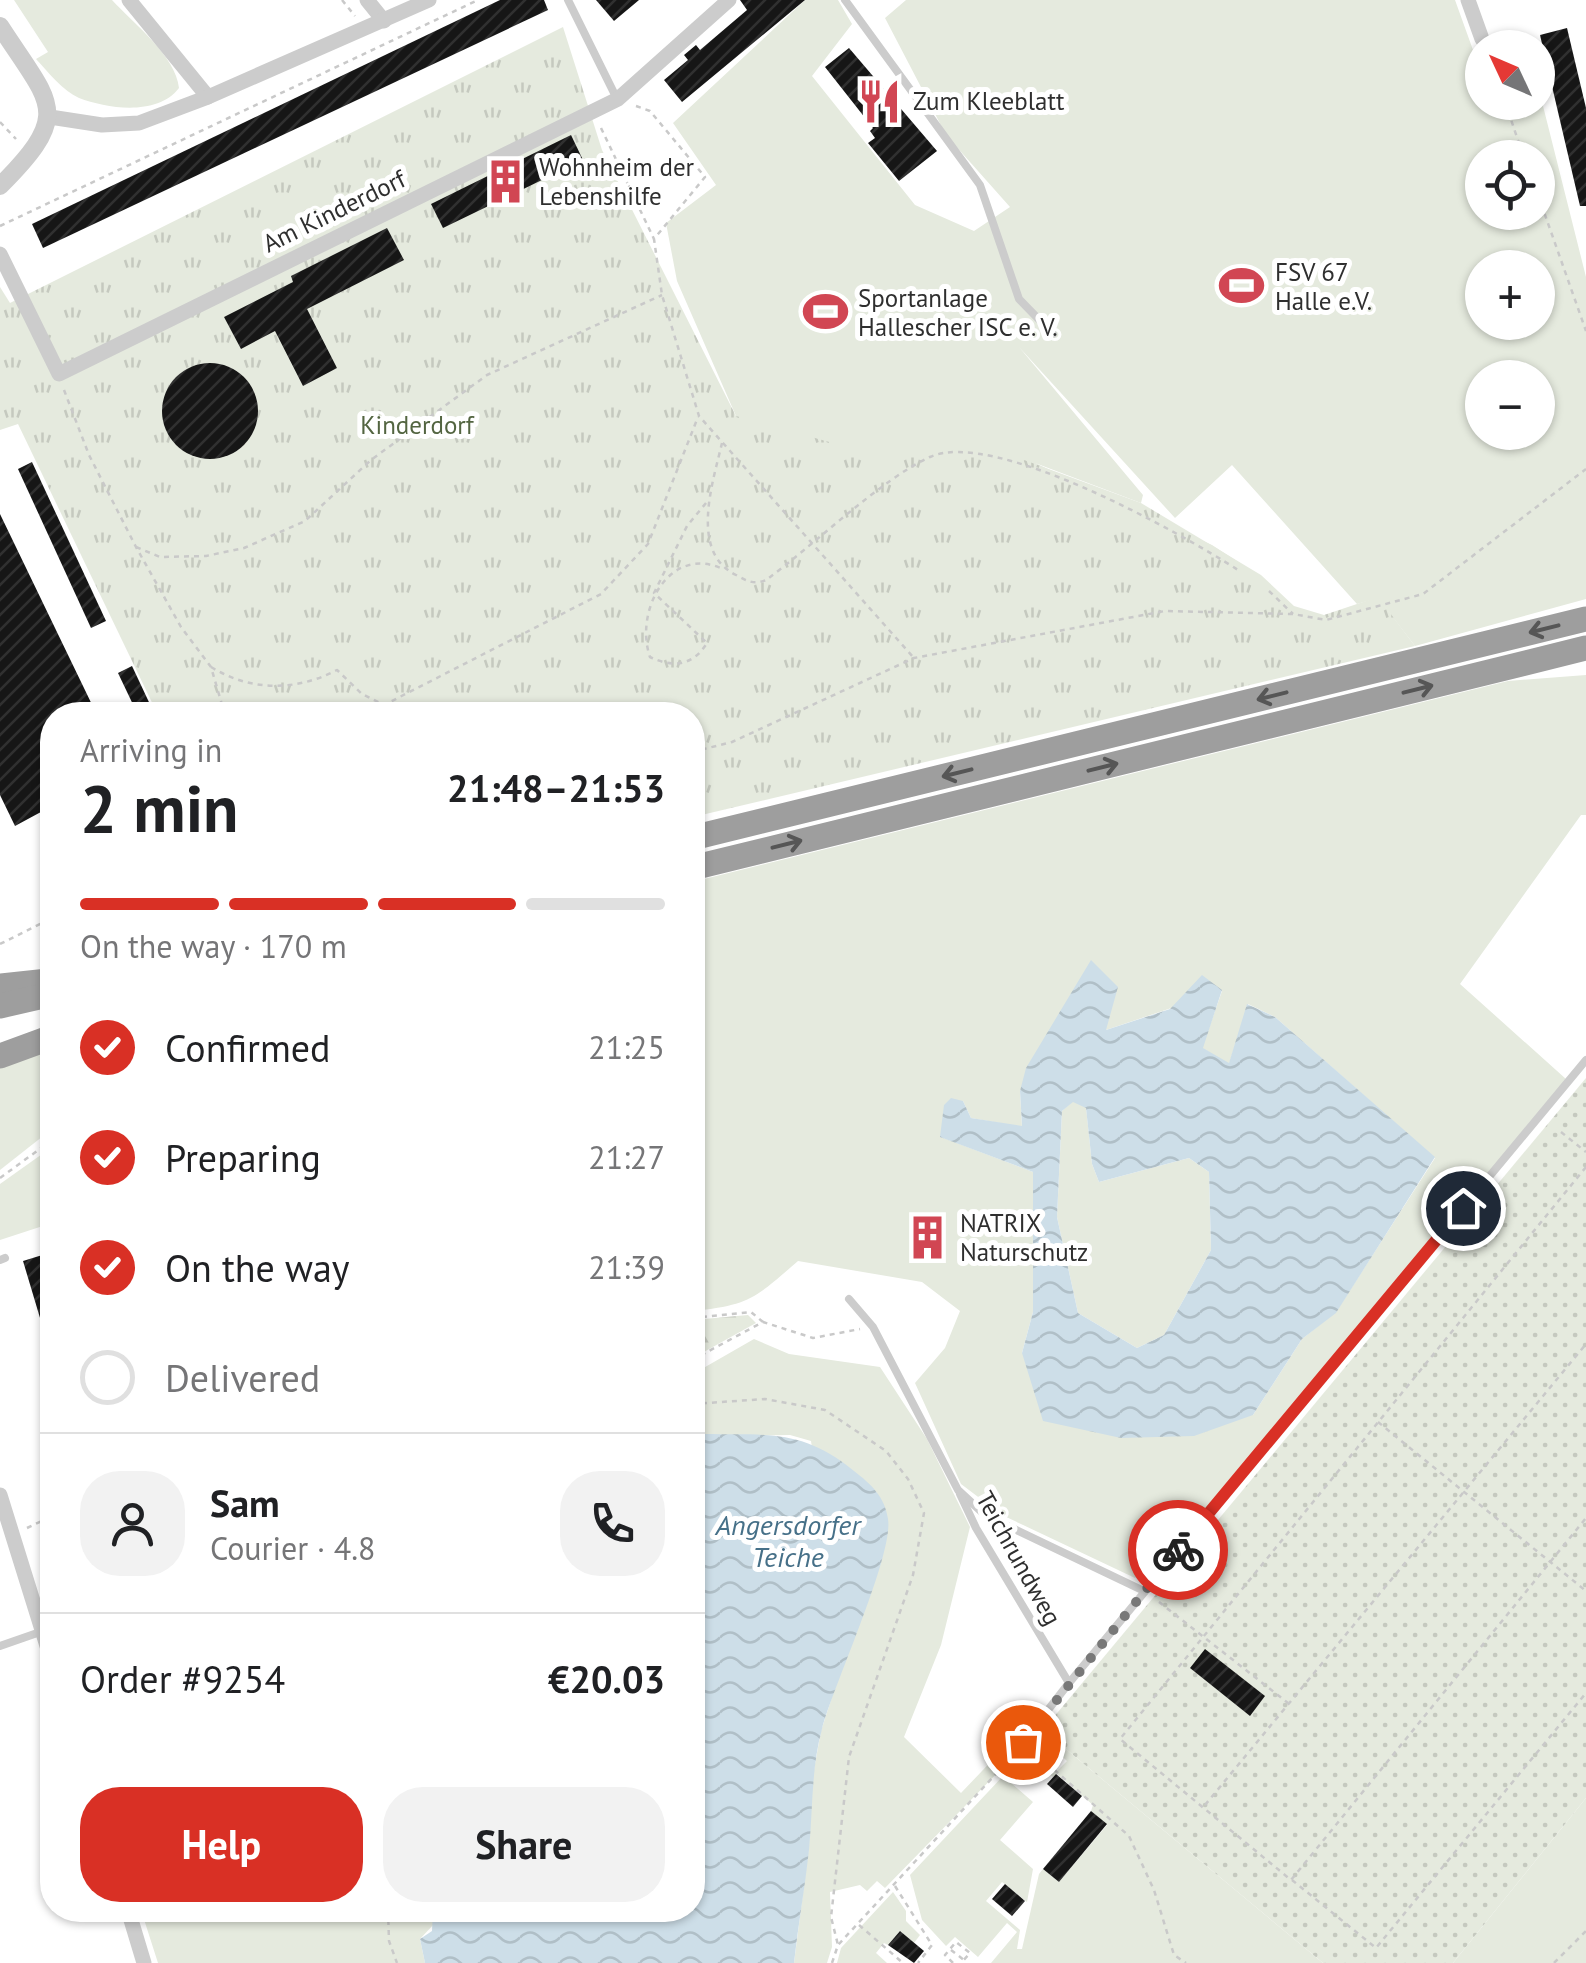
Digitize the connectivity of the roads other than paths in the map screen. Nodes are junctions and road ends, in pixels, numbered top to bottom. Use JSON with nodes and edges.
{"nodes":[{"id":1,"x":128,"y":0,"type":"edge"},
{"id":2,"x":367,"y":0,"type":"edge"},
{"id":3,"x":428,"y":0,"type":"edge"},
{"id":4,"x":568,"y":0,"type":"edge"},
{"id":5,"x":729,"y":0,"type":"edge"},
{"id":6,"x":845,"y":0,"type":"edge"},
{"id":7,"x":1468,"y":0,"type":"edge"},
{"id":8,"x":384,"y":21,"type":"junction"},
{"id":9,"x":0,"y":26,"type":"edge"},
{"id":10,"x":1479,"y":30,"type":"edge"},
{"id":11,"x":208,"y":98,"type":"junction"},
{"id":12,"x":618,"y":99,"type":"junction"},
{"id":13,"x":50,"y":117,"type":"junction"},
{"id":14,"x":0,"y":186,"type":"edge"},
{"id":15,"x":0,"y":254,"type":"edge"},
{"id":16,"x":1053,"y":334,"type":"dead end"},
{"id":17,"x":1586,"y":619,"type":"edge"},
{"id":18,"x":1586,"y":648,"type":"edge"},
{"id":19,"x":705,"y":835,"type":"edge"},
{"id":20,"x":705,"y":865,"type":"edge"},
{"id":21,"x":40,"y":981,"type":"edge"},
{"id":22,"x":0,"y":986,"type":"edge"},
{"id":23,"x":40,"y":997,"type":"edge"},
{"id":24,"x":0,"y":1006,"type":"edge"},
{"id":25,"x":40,"y":1029,"type":"edge"},
{"id":26,"x":0,"y":1038,"type":"edge"},
{"id":27,"x":40,"y":1041,"type":"edge"},
{"id":28,"x":0,"y":1056,"type":"edge"},
{"id":29,"x":1586,"y":1060,"type":"edge"},
{"id":30,"x":849,"y":1298,"type":"dead end"},
{"id":31,"x":958,"y":1490,"type":"junction"},
{"id":32,"x":0,"y":1495,"type":"edge"},
{"id":33,"x":1144,"y":1592,"type":"junction"},
{"id":34,"x":40,"y":1619,"type":"edge"},
{"id":35,"x":40,"y":1633,"type":"edge"},
{"id":36,"x":0,"y":1646,"type":"edge"},
{"id":37,"x":1069,"y":1683,"type":"junction"},
{"id":38,"x":1023,"y":1742,"type":"road end"},
{"id":39,"x":132,"y":1922,"type":"edge"},
{"id":40,"x":144,"y":1963,"type":"edge"}],
"edges":[{"from":1,"to":11,"type":"street"},
{"from":2,"to":8,"type":"street"},
{"from":3,"to":8,"type":"street"},
{"from":4,"to":12,"type":"lane"},
{"from":5,"to":12,"type":"street","name":"Am Kinderdorf"},
{"from":6,"to":16,"type":"lane"},
{"from":7,"to":10,"type":"street"},
{"from":8,"to":11,"type":"street"},
{"from":9,"to":13,"type":"street"},
{"from":11,"to":13,"type":"street"},
{"from":12,"to":15,"type":"street","name":"Am Kinderdorf"},
{"from":13,"to":14,"type":"street"},
{"from":17,"to":19,"type":"highway","one_way":true},
{"from":20,"to":18,"type":"highway","one_way":true},
{"from":21,"to":22,"type":"highway"},
{"from":23,"to":24,"type":"highway"},
{"from":25,"to":26,"type":"highway"},
{"from":27,"to":28,"type":"highway"},
{"from":29,"to":33,"type":"lane"},
{"from":30,"to":31,"type":"lane"},
{"from":31,"to":33,"type":"lane"},
{"from":31,"to":37,"type":"lane","name":"Teichrundweg"},
{"from":32,"to":34,"type":"street"},
{"from":33,"to":37,"type":"lane"},
{"from":35,"to":36,"type":"lane"},
{"from":37,"to":38,"type":"lane"},
{"from":39,"to":40,"type":"street"}]}
